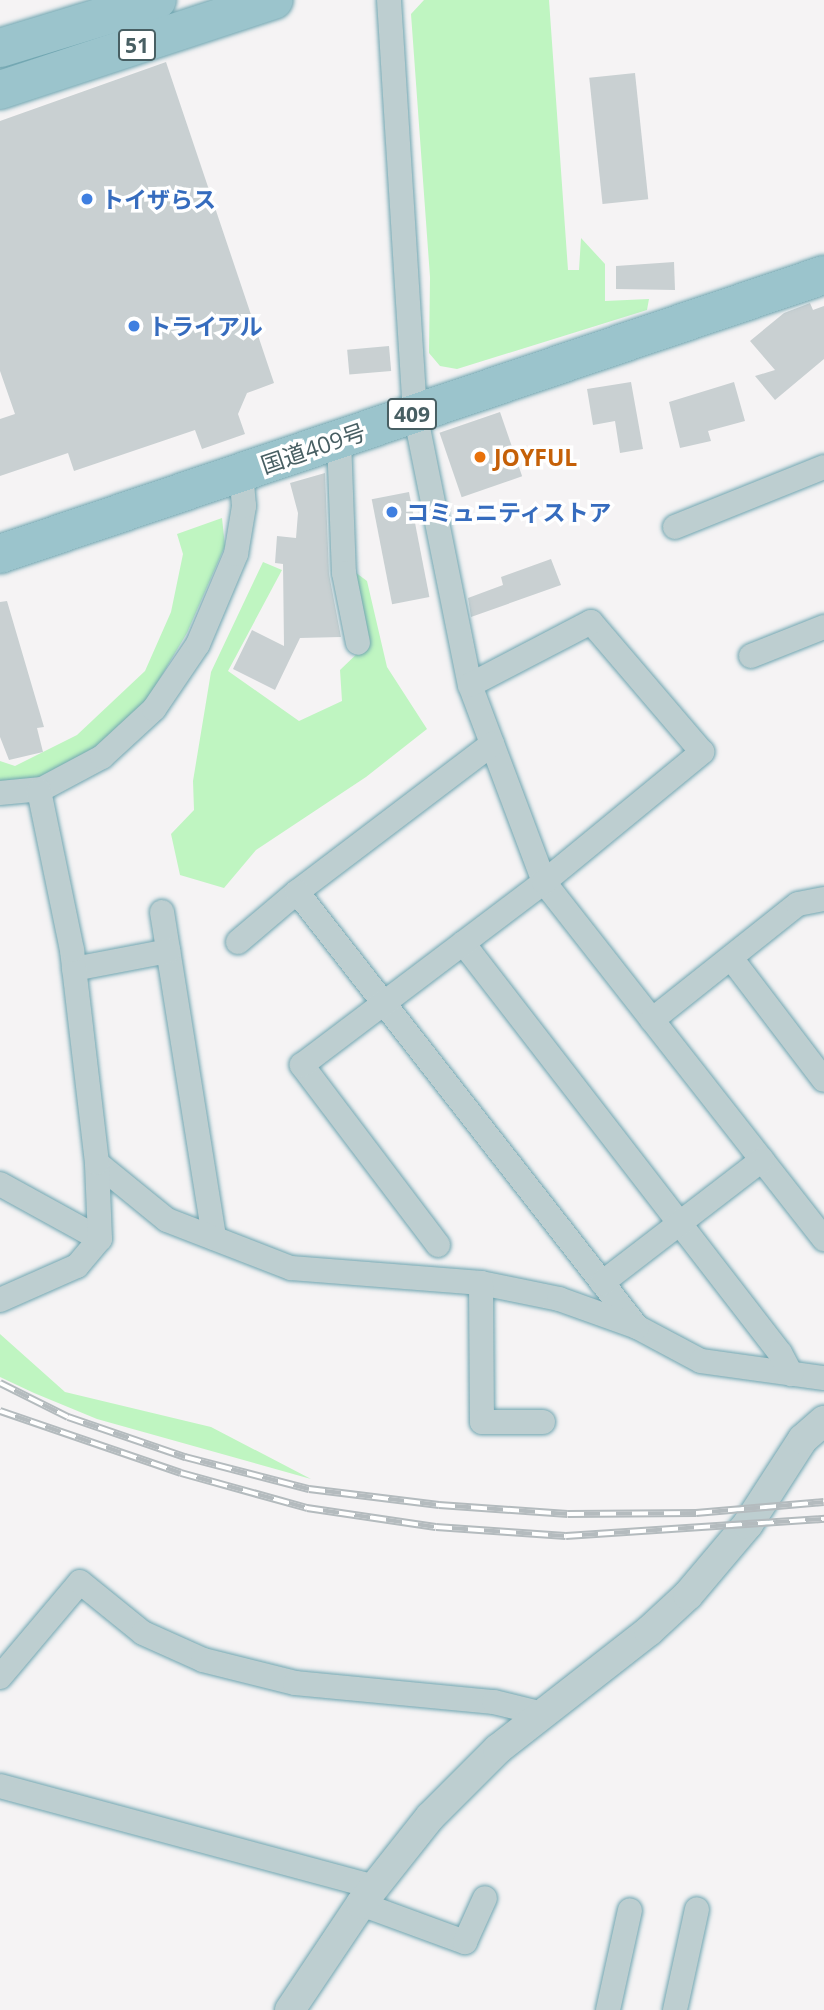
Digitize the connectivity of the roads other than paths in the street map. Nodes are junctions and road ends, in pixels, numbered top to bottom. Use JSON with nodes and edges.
{"nodes":[{"id":1,"x":157,"y":0,"type":"edge"},
{"id":2,"x":274,"y":0,"type":"edge"},
{"id":3,"x":388,"y":0,"type":"edge"},
{"id":4,"x":0,"y":48,"type":"edge"},
{"id":5,"x":0,"y":90,"type":"edge"},
{"id":6,"x":824,"y":275,"type":"edge"},
{"id":7,"x":415,"y":413,"type":"junction"},
{"id":8,"x":339,"y":439,"type":"junction"},
{"id":9,"x":824,"y":467,"type":"edge"},
{"id":10,"x":241,"y":473,"type":"junction"},
{"id":11,"x":675,"y":527,"type":"dead end"},
{"id":12,"x":0,"y":554,"type":"edge"},
{"id":13,"x":824,"y":627,"type":"edge"},
{"id":14,"x":358,"y":643,"type":"dead end"},
{"id":15,"x":751,"y":656,"type":"dead end"},
{"id":16,"x":470,"y":685,"type":"junction"},
{"id":17,"x":492,"y":744,"type":"junction"},
{"id":18,"x":39,"y":790,"type":"junction"},
{"id":19,"x":0,"y":793,"type":"edge"},
{"id":20,"x":544,"y":882,"type":"junction"},
{"id":21,"x":297,"y":892,"type":"junction"},
{"id":22,"x":824,"y":899,"type":"edge"},
{"id":23,"x":162,"y":912,"type":"dead end"},
{"id":24,"x":238,"y":942,"type":"dead end"},
{"id":25,"x":463,"y":943,"type":"junction"},
{"id":26,"x":168,"y":951,"type":"junction"},
{"id":27,"x":731,"y":958,"type":"junction"},
{"id":28,"x":74,"y":970,"type":"junction"},
{"id":29,"x":382,"y":1004,"type":"junction"},
{"id":30,"x":652,"y":1020,"type":"junction"},
{"id":31,"x":824,"y":1080,"type":"edge"},
{"id":32,"x":762,"y":1160,"type":"junction"},
{"id":33,"x":97,"y":1163,"type":"junction"},
{"id":34,"x":0,"y":1184,"type":"edge"},
{"id":35,"x":679,"y":1226,"type":"junction"},
{"id":36,"x":214,"y":1238,"type":"junction"},
{"id":37,"x":100,"y":1239,"type":"junction"},
{"id":38,"x":824,"y":1239,"type":"edge"},
{"id":39,"x":438,"y":1245,"type":"dead end"},
{"id":40,"x":481,"y":1283,"type":"junction"},
{"id":41,"x":602,"y":1283,"type":"junction"},
{"id":42,"x":0,"y":1300,"type":"edge"},
{"id":43,"x":637,"y":1327,"type":"junction"},
{"id":44,"x":791,"y":1374,"type":"junction"},
{"id":45,"x":824,"y":1378,"type":"edge"},
{"id":46,"x":824,"y":1421,"type":"edge"},
{"id":47,"x":543,"y":1422,"type":"dead end"},
{"id":48,"x":0,"y":1677,"type":"edge"},
{"id":49,"x":543,"y":1714,"type":"junction"},
{"id":50,"x":0,"y":1786,"type":"edge"},
{"id":51,"x":368,"y":1896,"type":"junction"},
{"id":52,"x":485,"y":1898,"type":"dead end"},
{"id":53,"x":697,"y":1909,"type":"dead end"},
{"id":54,"x":629,"y":1910,"type":"dead end"},
{"id":55,"x":290,"y":2010,"type":"edge"},
{"id":56,"x":608,"y":2010,"type":"edge"},
{"id":57,"x":675,"y":2010,"type":"edge"}],
"edges":[{"from":1,"to":4,"type":"highway","number":"51"},
{"from":2,"to":5,"type":"highway","number":"51"},
{"from":3,"to":7,"type":"street"},
{"from":6,"to":7,"type":"highway","name":"国道409号","number":"409"},
{"from":7,"to":8,"type":"highway","name":"国道409号","number":"409"},
{"from":7,"to":16,"type":"street"},
{"from":8,"to":10,"type":"highway","name":"国道409号","number":"409"},
{"from":8,"to":14,"type":"street"},
{"from":9,"to":11,"type":"street"},
{"from":10,"to":12,"type":"highway","name":"国道409号","number":"409"},
{"from":10,"to":18,"type":"street"},
{"from":13,"to":15,"type":"street"},
{"from":16,"to":17,"type":"street"},
{"from":16,"to":20,"type":"street"},
{"from":17,"to":20,"type":"street"},
{"from":17,"to":21,"type":"street"},
{"from":18,"to":19,"type":"street"},
{"from":18,"to":28,"type":"street"},
{"from":20,"to":25,"type":"street"},
{"from":20,"to":30,"type":"street"},
{"from":21,"to":24,"type":"street"},
{"from":21,"to":29,"type":"street"},
{"from":22,"to":27,"type":"street"},
{"from":23,"to":26,"type":"street"},
{"from":25,"to":29,"type":"street"},
{"from":25,"to":35,"type":"street"},
{"from":26,"to":28,"type":"street"},
{"from":26,"to":36,"type":"street"},
{"from":27,"to":30,"type":"street"},
{"from":27,"to":31,"type":"street"},
{"from":28,"to":33,"type":"street"},
{"from":29,"to":39,"type":"street"},
{"from":29,"to":41,"type":"street"},
{"from":30,"to":32,"type":"street"},
{"from":32,"to":35,"type":"street"},
{"from":32,"to":38,"type":"street"},
{"from":33,"to":36,"type":"street"},
{"from":33,"to":37,"type":"street"},
{"from":34,"to":37,"type":"street"},
{"from":35,"to":41,"type":"street"},
{"from":35,"to":44,"type":"street"},
{"from":36,"to":40,"type":"street"},
{"from":37,"to":42,"type":"street"},
{"from":40,"to":43,"type":"street"},
{"from":40,"to":47,"type":"street"},
{"from":41,"to":43,"type":"street"},
{"from":43,"to":44,"type":"street"},
{"from":44,"to":45,"type":"street"},
{"from":46,"to":49,"type":"street"},
{"from":48,"to":49,"type":"street"},
{"from":49,"to":51,"type":"street"},
{"from":50,"to":51,"type":"street"},
{"from":51,"to":52,"type":"street"},
{"from":51,"to":55,"type":"street"},
{"from":53,"to":57,"type":"street"},
{"from":54,"to":56,"type":"street"}]}
